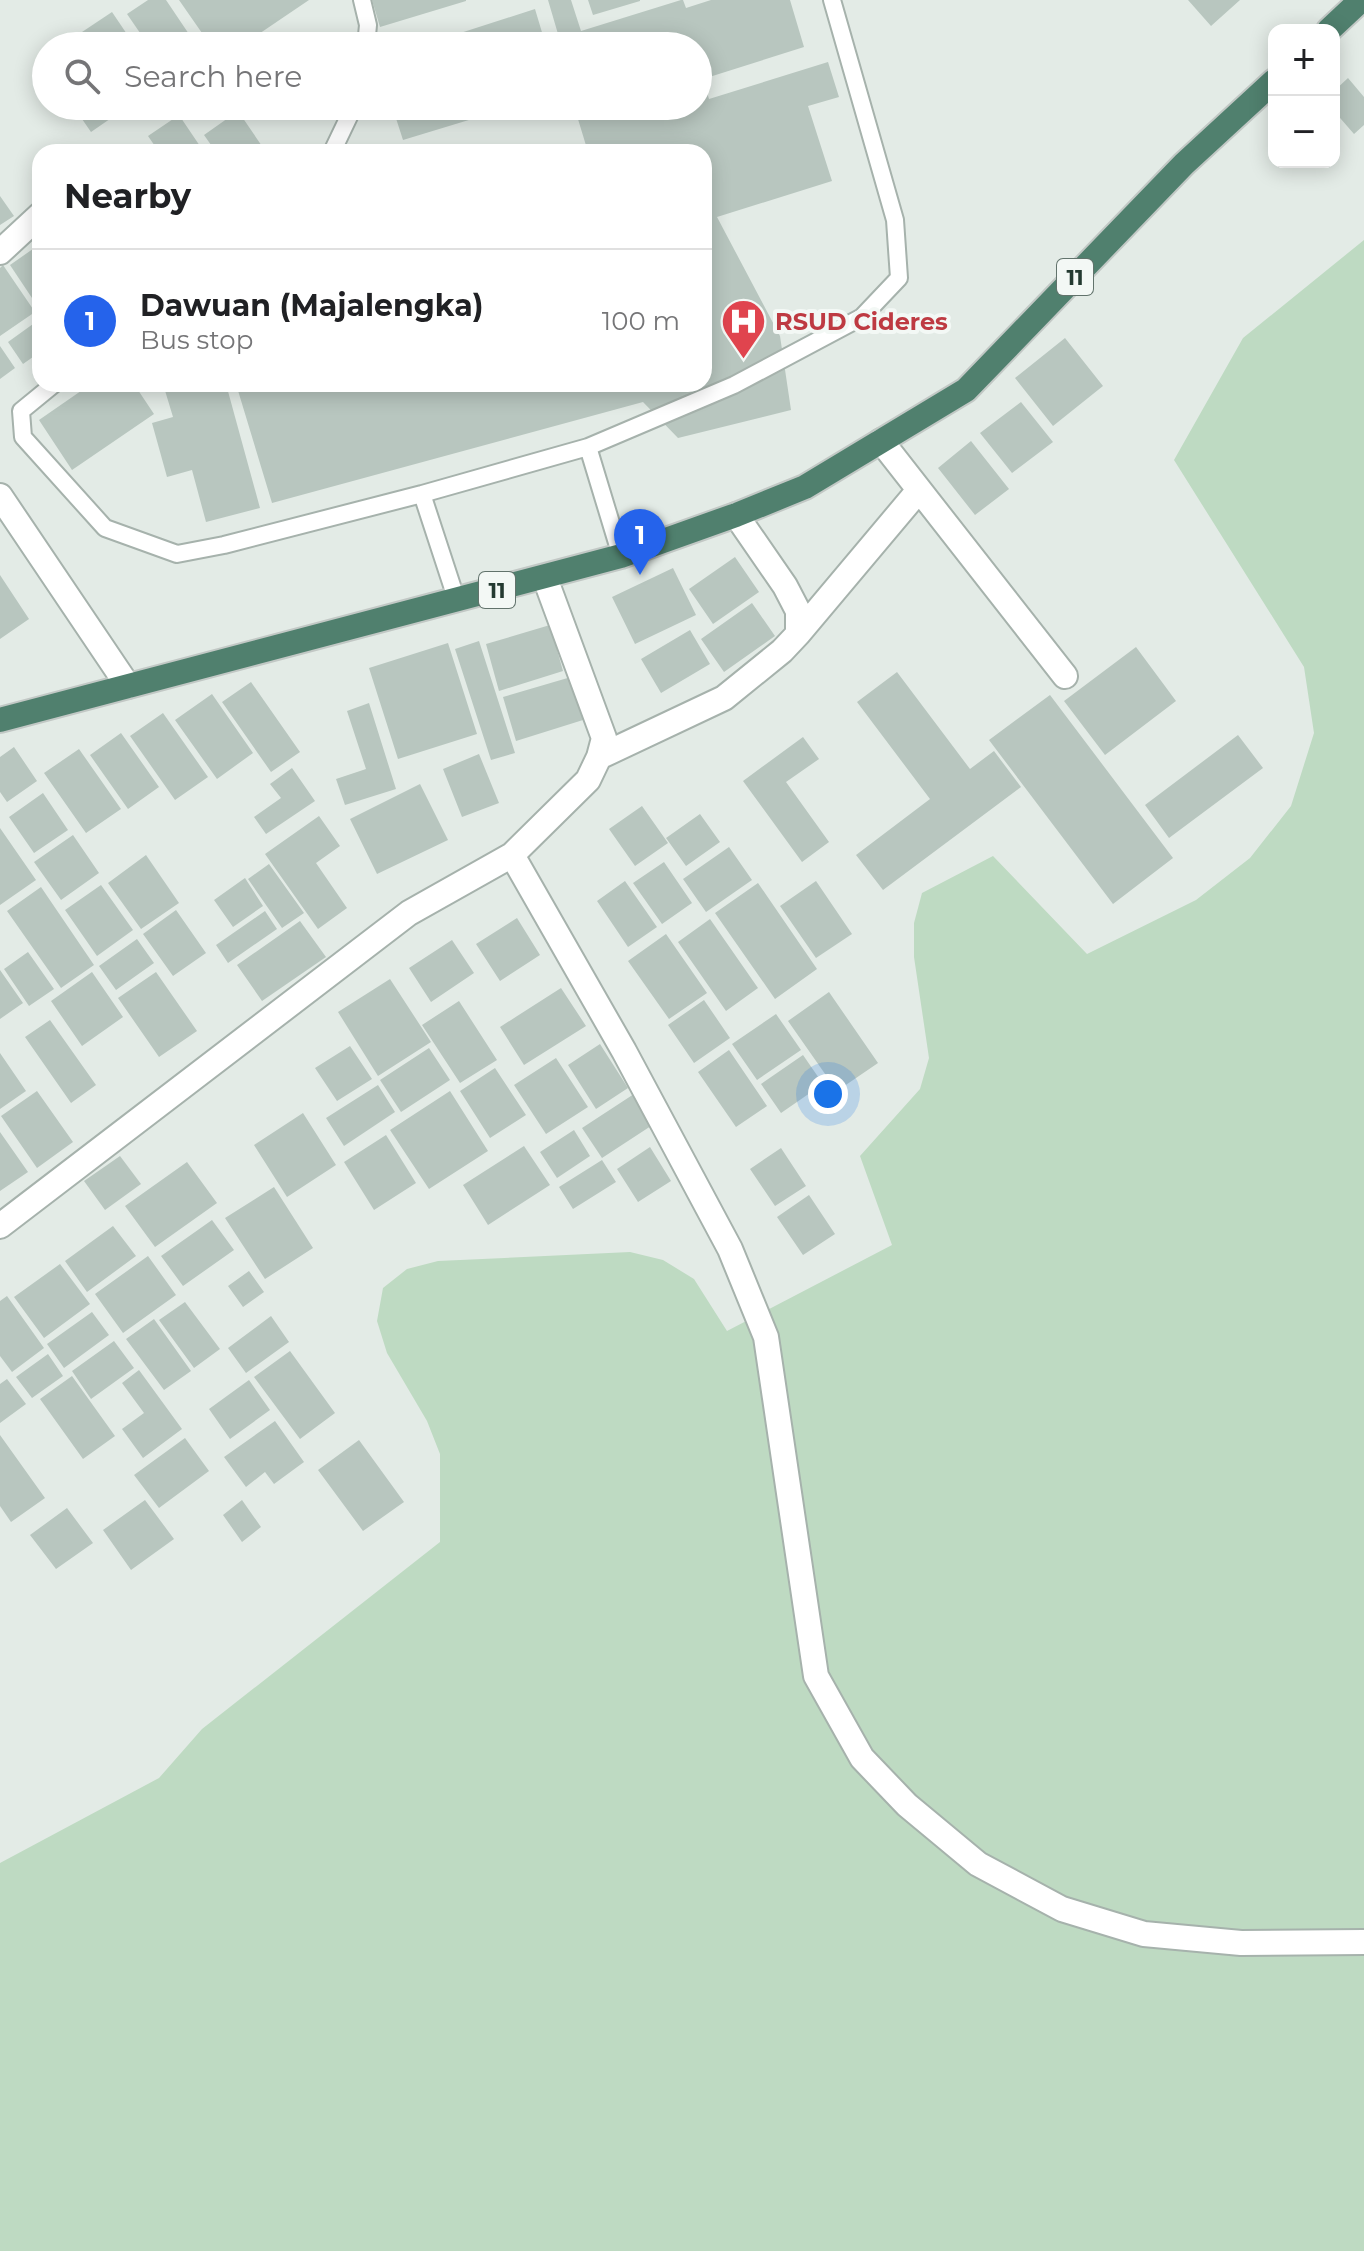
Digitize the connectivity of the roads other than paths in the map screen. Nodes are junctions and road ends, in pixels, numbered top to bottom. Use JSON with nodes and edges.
{"nodes":[{"id":1,"x":362,"y":0,"type":"edge"},
{"id":2,"x":832,"y":0,"type":"edge"},
{"id":3,"x":1361,"y":0,"type":"edge"},
{"id":4,"x":1335,"y":24,"type":"edge"},
{"id":5,"x":367,"y":32,"type":"edge"},
{"id":6,"x":1268,"y":87,"type":"edge"},
{"id":7,"x":347,"y":120,"type":"edge"},
{"id":8,"x":336,"y":144,"type":"edge"},
{"id":9,"x":32,"y":222,"type":"edge"},
{"id":10,"x":0,"y":252,"type":"edge"},
{"id":11,"x":44,"y":392,"type":"edge"},
{"id":12,"x":881,"y":441,"type":"junction"},
{"id":13,"x":588,"y":447,"type":"junction"},
{"id":14,"x":919,"y":490,"type":"junction"},
{"id":15,"x":422,"y":494,"type":"junction"},
{"id":16,"x":0,"y":496,"type":"edge"},
{"id":17,"x":736,"y":515,"type":"junction"},
{"id":18,"x":621,"y":556,"type":"junction"},
{"id":19,"x":545,"y":578,"type":"junction"},
{"id":20,"x":457,"y":601,"type":"junction"},
{"id":21,"x":798,"y":634,"type":"junction"},
{"id":22,"x":1065,"y":676,"type":"dead end"},
{"id":23,"x":128,"y":686,"type":"junction"},
{"id":24,"x":0,"y":720,"type":"edge"},
{"id":25,"x":599,"y":757,"type":"junction"},
{"id":26,"x":512,"y":855,"type":"junction"},
{"id":27,"x":0,"y":1226,"type":"edge"},
{"id":28,"x":1364,"y":1942,"type":"edge"}],
"edges":[{"from":1,"to":5,"type":"lane"},
{"from":2,"to":13,"type":"lane"},
{"from":3,"to":4,"type":"highway"},
{"from":6,"to":12,"type":"highway","number":"11"},
{"from":7,"to":8,"type":"lane"},
{"from":9,"to":10,"type":"street"},
{"from":11,"to":15,"type":"lane"},
{"from":12,"to":14,"type":"street"},
{"from":12,"to":17,"type":"highway","number":"11"},
{"from":13,"to":15,"type":"lane"},
{"from":13,"to":18,"type":"lane"},
{"from":14,"to":21,"type":"street"},
{"from":14,"to":22,"type":"street"},
{"from":15,"to":20,"type":"lane"},
{"from":16,"to":23,"type":"street"},
{"from":17,"to":18,"type":"highway","number":"11"},
{"from":17,"to":21,"type":"street"},
{"from":18,"to":19,"type":"highway","number":"11"},
{"from":19,"to":20,"type":"highway","number":"11"},
{"from":19,"to":25,"type":"street"},
{"from":20,"to":23,"type":"highway","number":"11"},
{"from":21,"to":25,"type":"street"},
{"from":23,"to":24,"type":"highway","number":"11"},
{"from":25,"to":26,"type":"street"},
{"from":26,"to":27,"type":"street"},
{"from":26,"to":28,"type":"street"}]}
